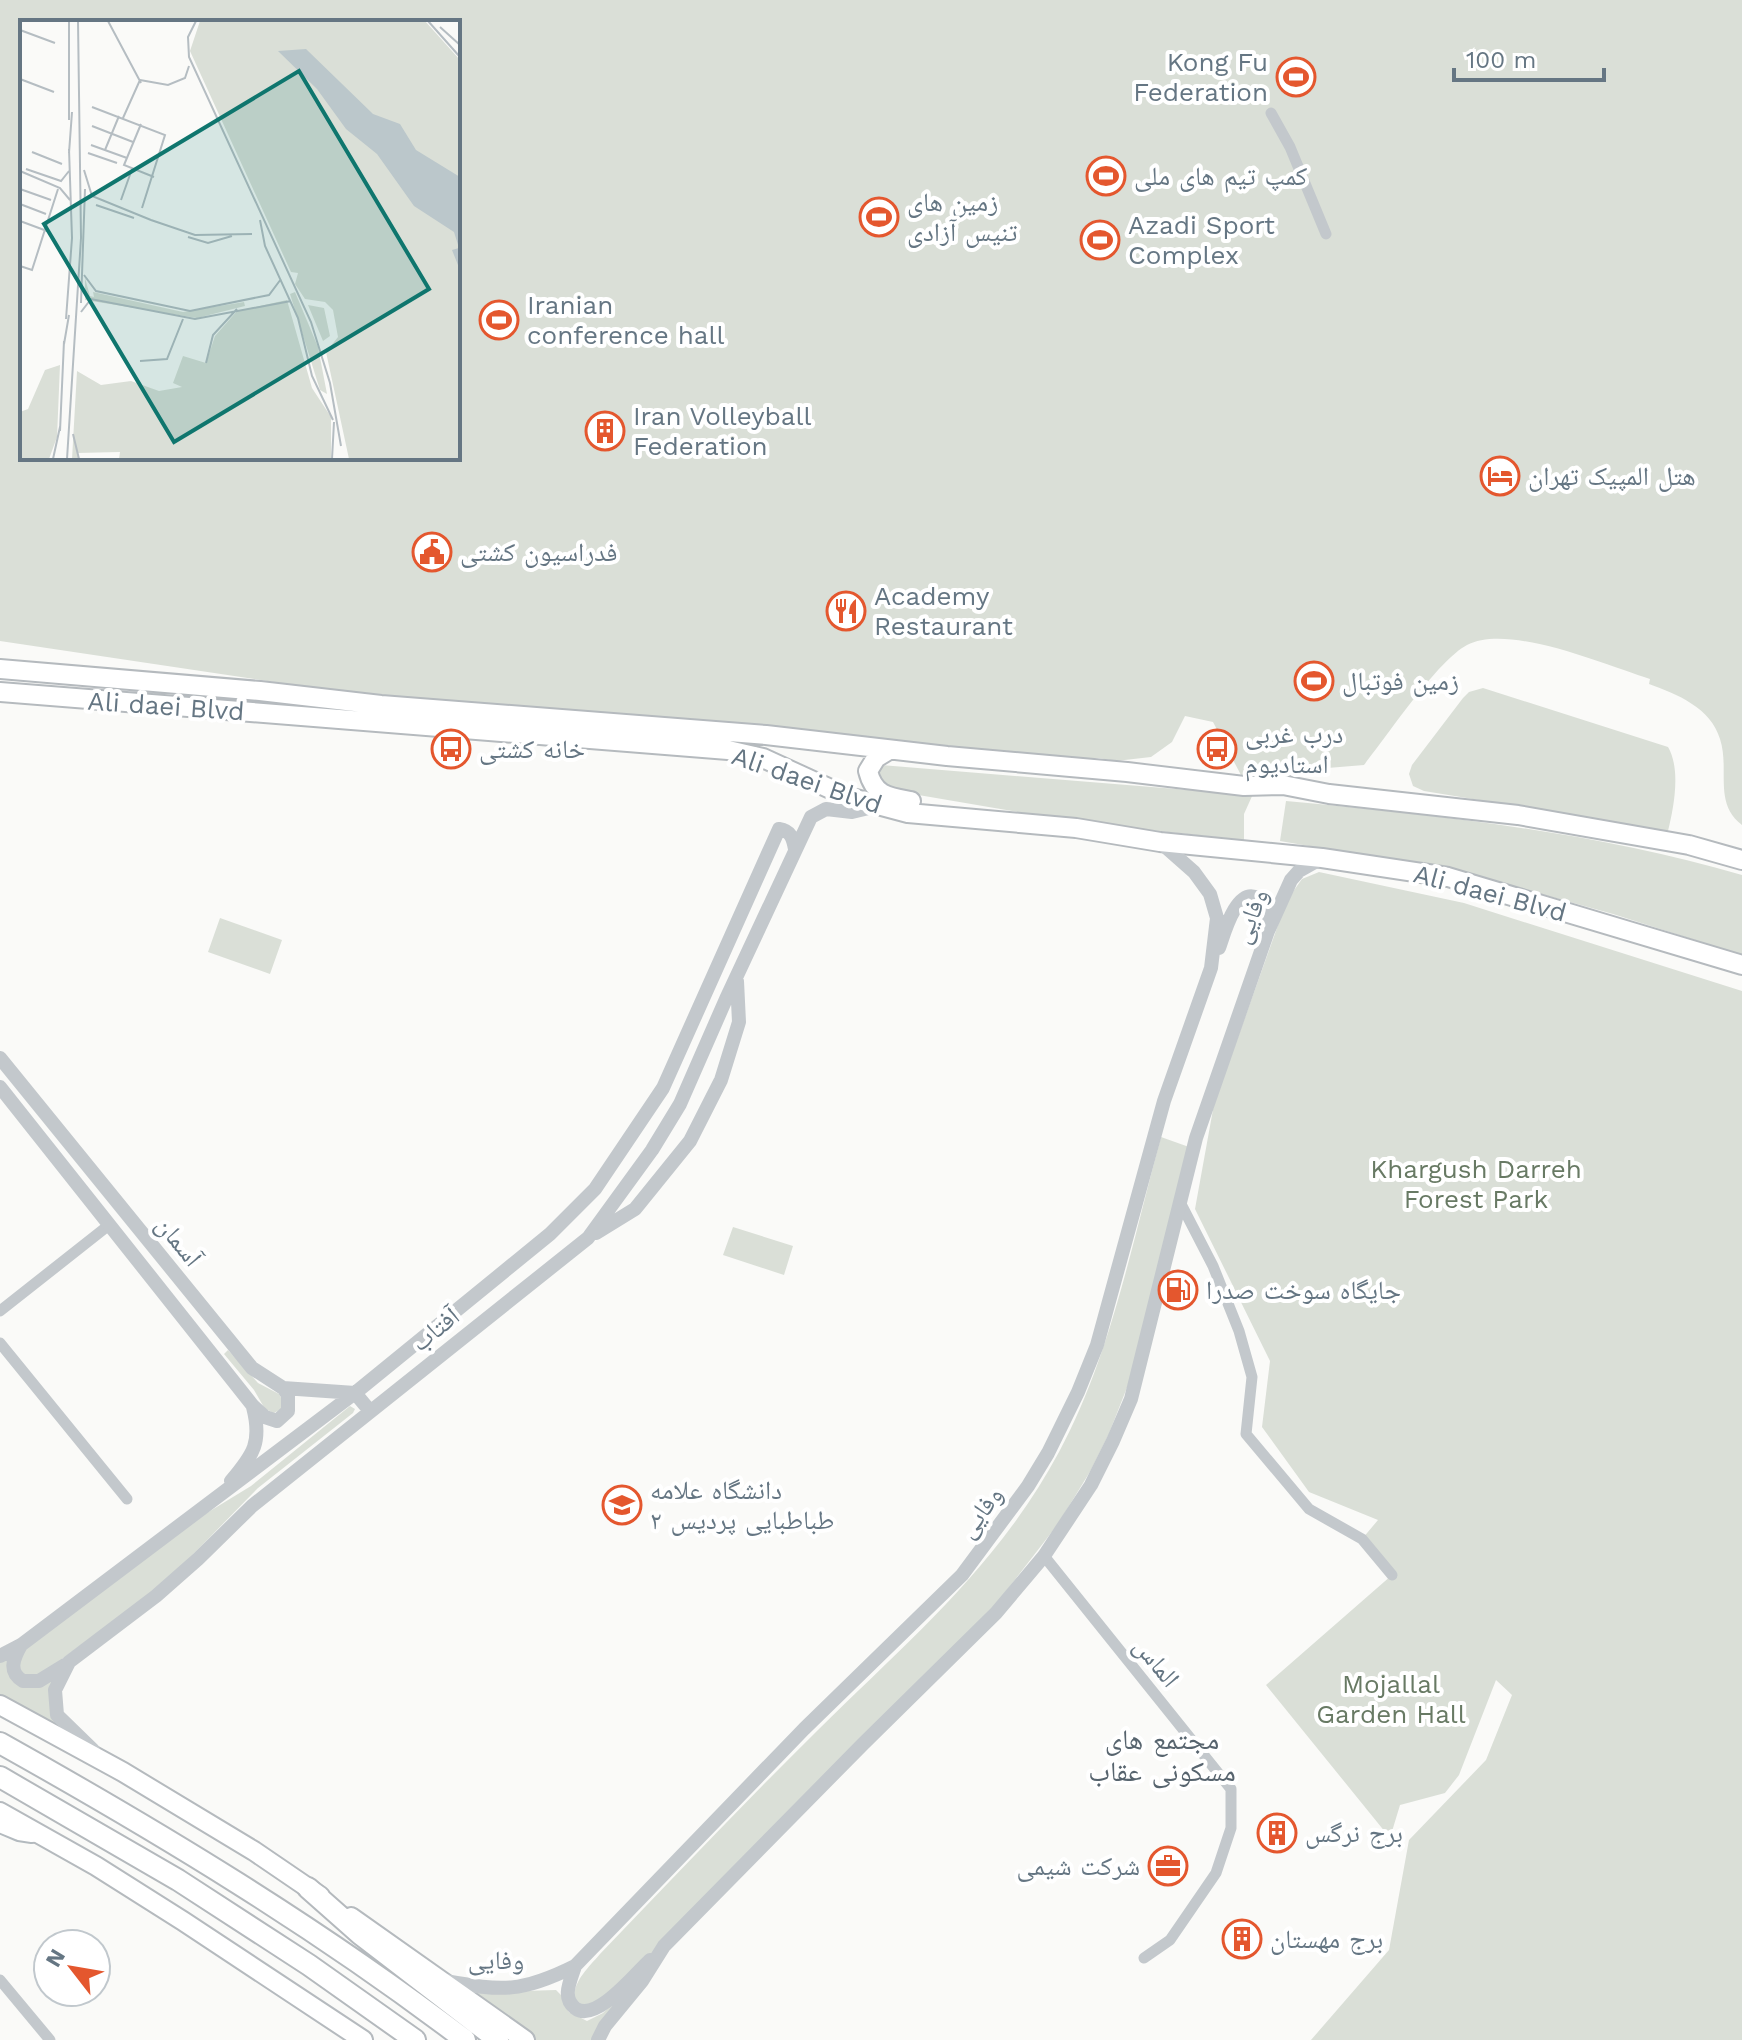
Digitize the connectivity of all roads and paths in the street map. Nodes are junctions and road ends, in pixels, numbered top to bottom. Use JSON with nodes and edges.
{"nodes":[{"id":1,"x":1271,"y":113,"type":"dead end"},
{"id":2,"x":1326,"y":234,"type":"dead end"},
{"id":3,"x":0,"y":669,"type":"edge"},
{"id":4,"x":0,"y":692,"type":"edge"},
{"id":5,"x":889,"y":750,"type":"junction"},
{"id":6,"x":877,"y":806,"type":"junction"},
{"id":7,"x":995,"y":821,"type":"junction"},
{"id":8,"x":1160,"y":842,"type":"junction"},
{"id":9,"x":795,"y":849,"type":"junction"},
{"id":10,"x":1322,"y":858,"type":"junction"},
{"id":11,"x":1742,"y":860,"type":"edge"},
{"id":12,"x":1268,"y":931,"type":"junction"},
{"id":13,"x":1742,"y":965,"type":"edge"},
{"id":14,"x":1211,"y":968,"type":"junction"},
{"id":15,"x":736,"y":976,"type":"junction"},
{"id":16,"x":0,"y":1058,"type":"edge"},
{"id":17,"x":0,"y":1087,"type":"edge"},
{"id":18,"x":1181,"y":1204,"type":"junction"},
{"id":19,"x":109,"y":1225,"type":"junction"},
{"id":20,"x":585,"y":1240,"type":"junction"},
{"id":21,"x":0,"y":1311,"type":"edge"},
{"id":22,"x":0,"y":1343,"type":"edge"},
{"id":23,"x":283,"y":1388,"type":"junction"},
{"id":24,"x":355,"y":1393,"type":"junction"},
{"id":25,"x":253,"y":1406,"type":"junction"},
{"id":26,"x":370,"y":1411,"type":"junction"},
{"id":27,"x":127,"y":1499,"type":"dead end"},
{"id":28,"x":215,"y":1499,"type":"junction"},
{"id":29,"x":1044,"y":1556,"type":"junction"},
{"id":30,"x":1392,"y":1575,"type":"dead end"},
{"id":31,"x":21,"y":1645,"type":"junction"},
{"id":32,"x":0,"y":1656,"type":"edge"},
{"id":33,"x":69,"y":1662,"type":"junction"},
{"id":34,"x":0,"y":1705,"type":"edge"},
{"id":35,"x":0,"y":1743,"type":"edge"},
{"id":36,"x":107,"y":1763,"type":"junction"},
{"id":37,"x":0,"y":1777,"type":"edge"},
{"id":38,"x":0,"y":1812,"type":"edge"},
{"id":39,"x":0,"y":1824,"type":"edge"},
{"id":40,"x":38,"y":1835,"type":"junction"},
{"id":41,"x":308,"y":1888,"type":"junction"},
{"id":42,"x":664,"y":1946,"type":"junction"},
{"id":43,"x":1144,"y":1958,"type":"dead end"},
{"id":44,"x":575,"y":1966,"type":"junction"},
{"id":45,"x":0,"y":1980,"type":"edge"},
{"id":46,"x":444,"y":1981,"type":"junction"},
{"id":47,"x":50,"y":2040,"type":"edge"},
{"id":48,"x":363,"y":2040,"type":"edge"},
{"id":49,"x":415,"y":2040,"type":"edge"},
{"id":50,"x":465,"y":2040,"type":"edge"},
{"id":51,"x":498,"y":2040,"type":"edge"},
{"id":52,"x":525,"y":2040,"type":"edge"},
{"id":53,"x":598,"y":2040,"type":"edge"}],
"edges":[{"from":1,"to":2,"type":"street"},
{"from":3,"to":5,"type":"main road","name":"Ali daei Blvd"},
{"from":4,"to":6,"type":"main road","name":"Ali daei Blvd"},
{"from":5,"to":7,"type":"main road"},
{"from":5,"to":11,"type":"main road","name":"Ali daei Blvd"},
{"from":6,"to":7,"type":"main road","name":"Ali daei Blvd"},
{"from":6,"to":9,"type":"street","name":"آفتاب"},
{"from":7,"to":8,"type":"main road","name":"Ali daei Blvd"},
{"from":8,"to":10,"type":"main road","name":"Ali daei Blvd"},
{"from":8,"to":14,"type":"street","name":"وفایی"},
{"from":9,"to":15,"type":"street","name":"آفتاب"},
{"from":9,"to":24,"type":"street","name":"آفتاب"},
{"from":10,"to":12,"type":"street","name":"وفایی"},
{"from":10,"to":13,"type":"main road","name":"Ali daei Blvd"},
{"from":12,"to":14,"type":"street"},
{"from":12,"to":18,"type":"street","name":"وفایی"},
{"from":14,"to":44,"type":"street","name":"وفایی"},
{"from":15,"to":20,"type":"street","name":"آفتاب"},
{"from":15,"to":20,"type":"street"},
{"from":16,"to":23,"type":"street","name":"آسمان"},
{"from":17,"to":19,"type":"street","name":"آسمان"},
{"from":18,"to":29,"type":"street","name":"وفایی"},
{"from":18,"to":30,"type":"street"},
{"from":19,"to":21,"type":"street"},
{"from":19,"to":25,"type":"street","name":"آسمان"},
{"from":20,"to":26,"type":"street","name":"آفتاب"},
{"from":22,"to":27,"type":"street"},
{"from":23,"to":24,"type":"street"},
{"from":23,"to":25,"type":"street"},
{"from":24,"to":26,"type":"street"},
{"from":24,"to":28,"type":"street","name":"آفتاب"},
{"from":25,"to":28,"type":"street"},
{"from":26,"to":33,"type":"street","name":"آفتاب"},
{"from":28,"to":31,"type":"street","name":"آفتاب"},
{"from":29,"to":42,"type":"street","name":"وفایی"},
{"from":29,"to":43,"type":"street","name":"الماس"},
{"from":31,"to":32,"type":"street","name":"آفتاب"},
{"from":31,"to":33,"type":"street","name":"آفتاب"},
{"from":33,"to":36,"type":"street"},
{"from":34,"to":36,"type":"main road"},
{"from":35,"to":50,"type":"highway"},
{"from":36,"to":41,"type":"main road"},
{"from":37,"to":49,"type":"highway"},
{"from":38,"to":40,"type":"main road"},
{"from":39,"to":40,"type":"main road"},
{"from":40,"to":48,"type":"main road"},
{"from":41,"to":46,"type":"main road"},
{"from":41,"to":51,"type":"highway"},
{"from":42,"to":44,"type":"street"},
{"from":42,"to":53,"type":"street","name":"وفایی"},
{"from":44,"to":46,"type":"street","name":"وفایی"},
{"from":45,"to":47,"type":"street"},
{"from":46,"to":52,"type":"main road"}]}
